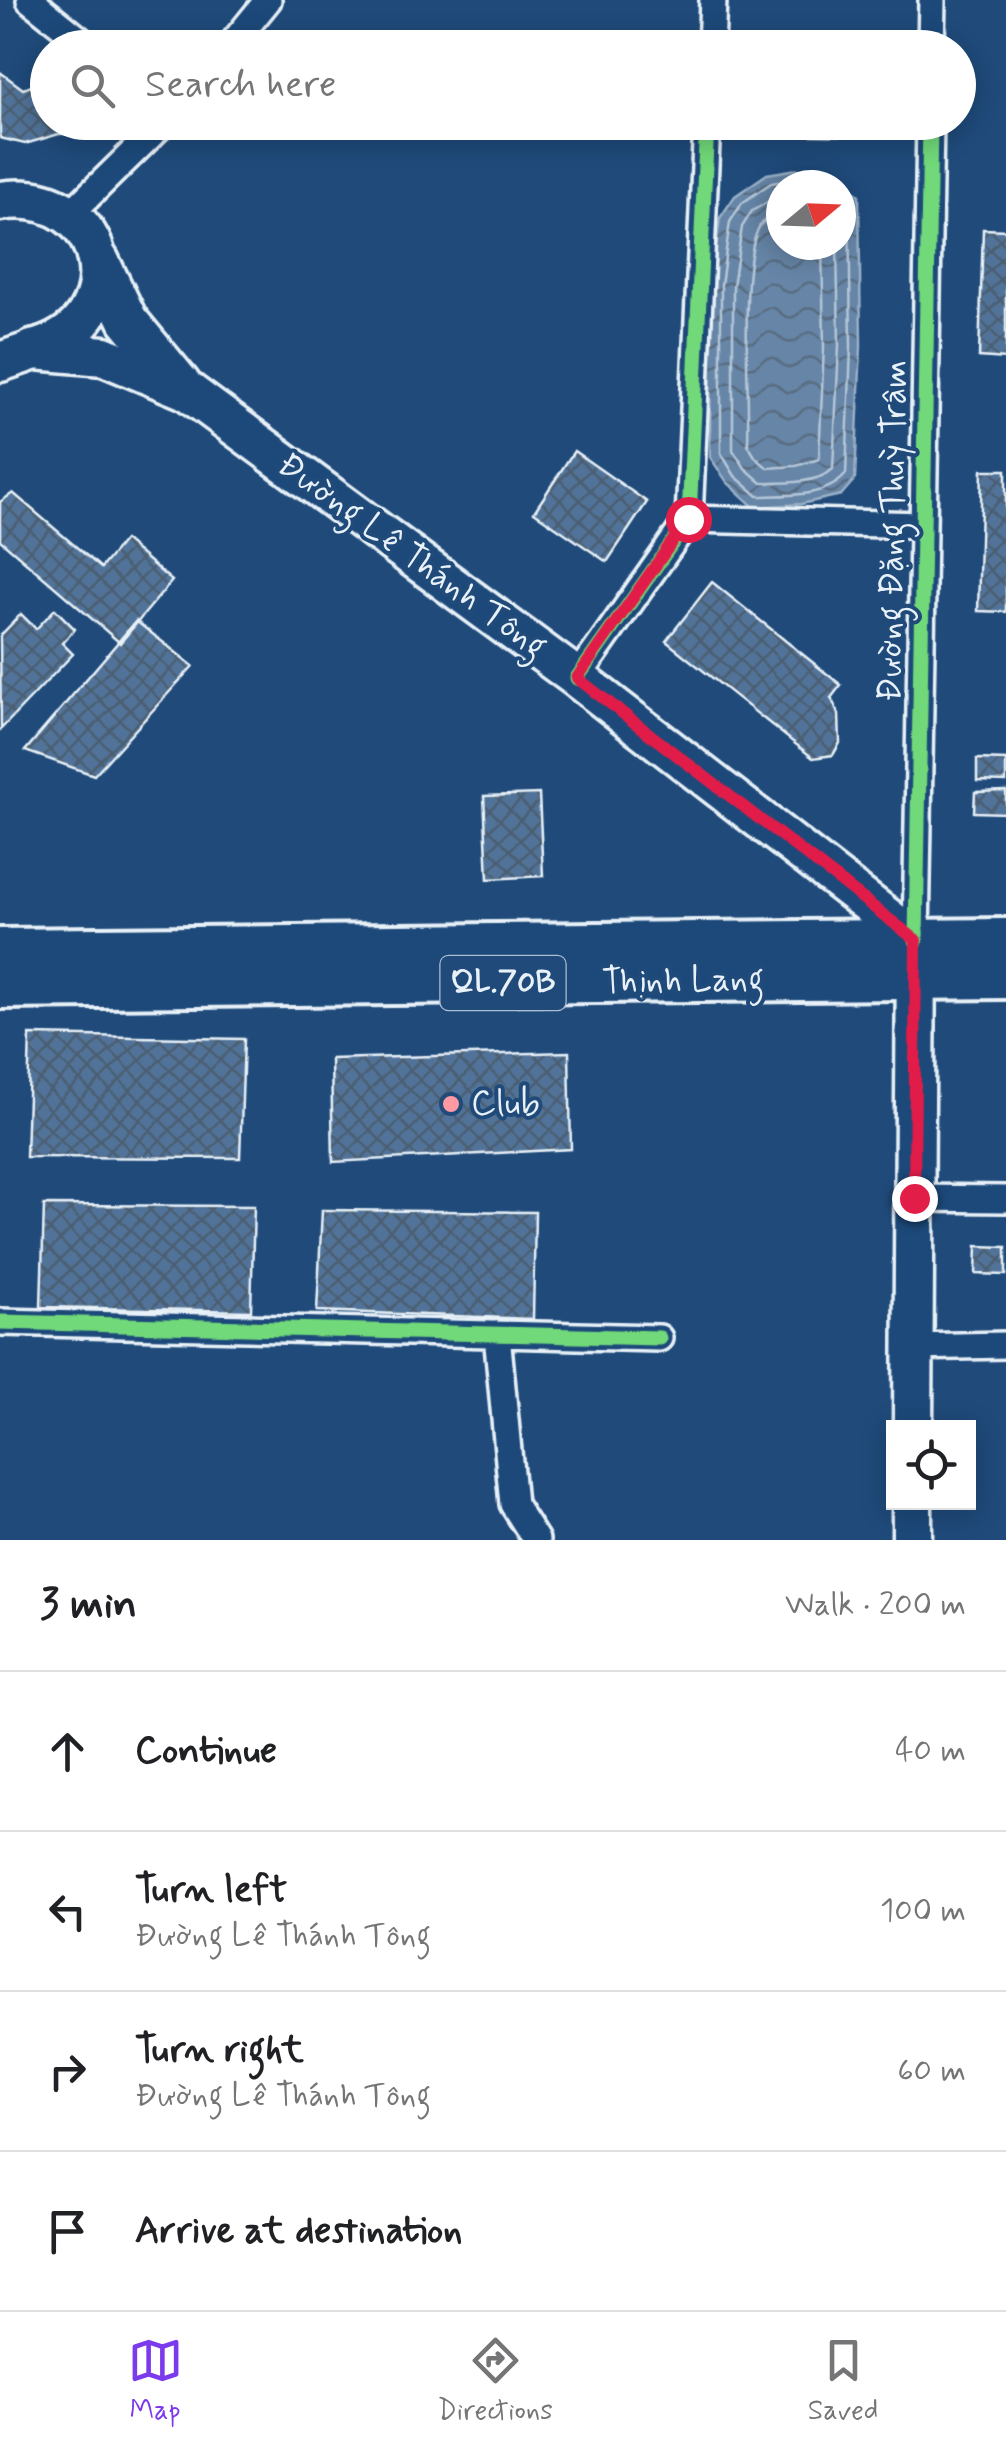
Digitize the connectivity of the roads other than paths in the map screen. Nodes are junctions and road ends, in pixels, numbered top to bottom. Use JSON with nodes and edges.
{"nodes":[{"id":1,"x":30,"y":0,"type":"edge"},
{"id":2,"x":268,"y":0,"type":"edge"},
{"id":3,"x":713,"y":0,"type":"edge"},
{"id":4,"x":932,"y":0,"type":"edge"},
{"id":5,"x":68,"y":30,"type":"edge"},
{"id":6,"x":244,"y":30,"type":"edge"},
{"id":7,"x":711,"y":30,"type":"edge"},
{"id":8,"x":931,"y":30,"type":"edge"},
{"id":9,"x":146,"y":140,"type":"edge"},
{"id":10,"x":706,"y":140,"type":"edge"},
{"id":11,"x":930,"y":140,"type":"edge"},
{"id":12,"x":8,"y":197,"type":"edge"},
{"id":13,"x":70,"y":214,"type":"junction"},
{"id":14,"x":97,"y":257,"type":"junction"},
{"id":15,"x":12,"y":353,"type":"edge"},
{"id":16,"x":186,"y":390,"type":"junction"},
{"id":17,"x":688,"y":519,"type":"junction"},
{"id":18,"x":923,"y":525,"type":"junction"},
{"id":19,"x":577,"y":678,"type":"junction"},
{"id":20,"x":1006,"y":939,"type":"edge"},
{"id":21,"x":0,"y":949,"type":"edge"},
{"id":22,"x":916,"y":959,"type":"junction"},
{"id":23,"x":1006,"y":978,"type":"edge"},
{"id":24,"x":0,"y":988,"type":"edge"},
{"id":25,"x":914,"y":1198,"type":"junction"},
{"id":26,"x":1006,"y":1199,"type":"edge"},
{"id":27,"x":0,"y":1322,"type":"edge"},
{"id":28,"x":497,"y":1334,"type":"junction"},
{"id":29,"x":659,"y":1338,"type":"dead end"},
{"id":30,"x":1006,"y":1345,"type":"edge"},
{"id":31,"x":913,"y":1347,"type":"junction"},
{"id":32,"x":912,"y":1420,"type":"edge"},
{"id":33,"x":912,"y":1510,"type":"edge"},
{"id":34,"x":536,"y":1540,"type":"edge"},
{"id":35,"x":912,"y":1540,"type":"edge"}],
"edges":[{"from":1,"to":5,"type":"street"},
{"from":2,"to":6,"type":"street"},
{"from":3,"to":7,"type":"street"},
{"from":4,"to":8,"type":"street"},
{"from":9,"to":13,"type":"street"},
{"from":10,"to":17,"type":"street"},
{"from":11,"to":18,"type":"street","name":"Đường Đặng Thuỳ Trâm"},
{"from":12,"to":13,"type":"main road"},
{"from":13,"to":14,"type":"main road","name":"Đường Lê Thánh Tông"},
{"from":14,"to":15,"type":"main road"},
{"from":14,"to":16,"type":"main road","name":"Đường Lê Thánh Tông"},
{"from":15,"to":16,"type":"main road","name":"Đường Lê Thánh Tông"},
{"from":16,"to":19,"type":"main road","name":"Đường Lê Thánh Tông"},
{"from":17,"to":18,"type":"street"},
{"from":17,"to":19,"type":"street"},
{"from":18,"to":22,"type":"street","name":"Đường Đặng Thuỳ Trâm"},
{"from":19,"to":22,"type":"main road","name":"Đường Lê Thánh Tông"},
{"from":20,"to":22,"type":"main road","name":"Thịnh Lang","number":"QL.70B"},
{"from":21,"to":22,"type":"main road","name":"Thịnh Lang","number":"QL.70B"},
{"from":22,"to":23,"type":"main road","name":"Thịnh Lang","number":"QL.70B"},
{"from":22,"to":24,"type":"main road","name":"Thịnh Lang","number":"QL.70B"},
{"from":22,"to":25,"type":"main road"},
{"from":25,"to":26,"type":"street"},
{"from":25,"to":31,"type":"main road"},
{"from":27,"to":28,"type":"street"},
{"from":28,"to":29,"type":"street"},
{"from":28,"to":34,"type":"street"},
{"from":30,"to":31,"type":"street"},
{"from":31,"to":32,"type":"main road"},
{"from":33,"to":35,"type":"main road"}]}
